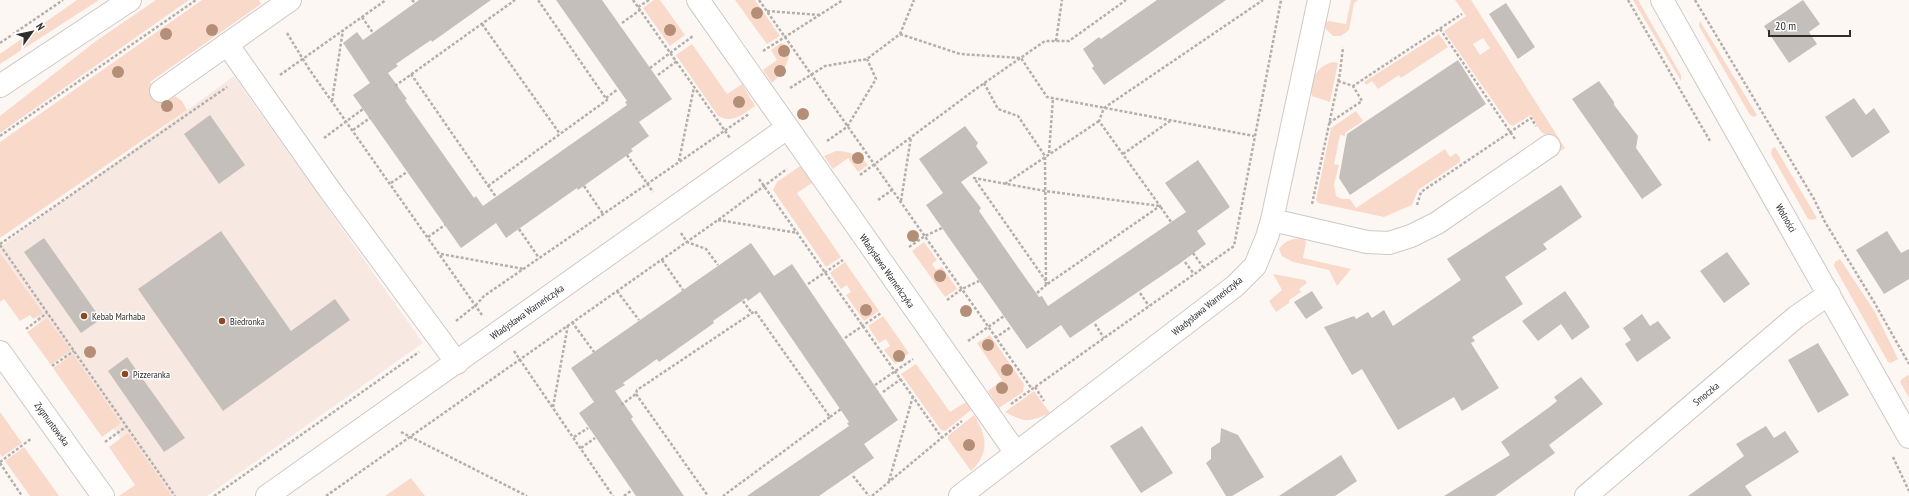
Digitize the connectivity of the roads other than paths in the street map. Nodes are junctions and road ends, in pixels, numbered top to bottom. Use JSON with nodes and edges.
{"nodes":[{"id":1,"x":130,"y":0,"type":"edge"},
{"id":2,"x":290,"y":0,"type":"edge"},
{"id":3,"x":698,"y":0,"type":"edge"},
{"id":4,"x":1319,"y":0,"type":"edge"},
{"id":5,"x":1662,"y":0,"type":"edge"},
{"id":6,"x":227,"y":44,"type":"junction"},
{"id":7,"x":0,"y":86,"type":"edge"},
{"id":8,"x":161,"y":91,"type":"dead end"},
{"id":9,"x":787,"y":128,"type":"junction"},
{"id":10,"x":1549,"y":146,"type":"road end"},
{"id":11,"x":1272,"y":220,"type":"junction"},
{"id":12,"x":1829,"y":294,"type":"junction"},
{"id":13,"x":0,"y":352,"type":"edge"},
{"id":14,"x":456,"y":363,"type":"junction"},
{"id":15,"x":1909,"y":437,"type":"edge"},
{"id":16,"x":1016,"y":453,"type":"junction"},
{"id":17,"x":103,"y":496,"type":"edge"},
{"id":18,"x":267,"y":496,"type":"edge"},
{"id":19,"x":960,"y":496,"type":"edge"},
{"id":20,"x":1586,"y":496,"type":"edge"}],
"edges":[{"from":1,"to":7,"type":"street"},
{"from":2,"to":6,"type":"street"},
{"from":3,"to":9,"type":"street","name":"Władysława Warneńczyka"},
{"from":4,"to":11,"type":"street","name":"Władysława Warneńczyka"},
{"from":5,"to":12,"type":"street","name":"Wolności"},
{"from":6,"to":8,"type":"street"},
{"from":6,"to":14,"type":"street"},
{"from":9,"to":14,"type":"street","name":"Władysława Warneńczyka"},
{"from":9,"to":16,"type":"street","name":"Władysława Warneńczyka"},
{"from":10,"to":11,"type":"street"},
{"from":11,"to":16,"type":"street","name":"Władysława Warneńczyka"},
{"from":12,"to":15,"type":"street","name":"Wolności"},
{"from":12,"to":20,"type":"street","name":"Smoczka"},
{"from":13,"to":17,"type":"street","name":"Zygmuntowska"},
{"from":14,"to":18,"type":"street","name":"Władysława Warneńczyka"},
{"from":16,"to":19,"type":"street","name":"Władysława Warneńczyka"}]}
